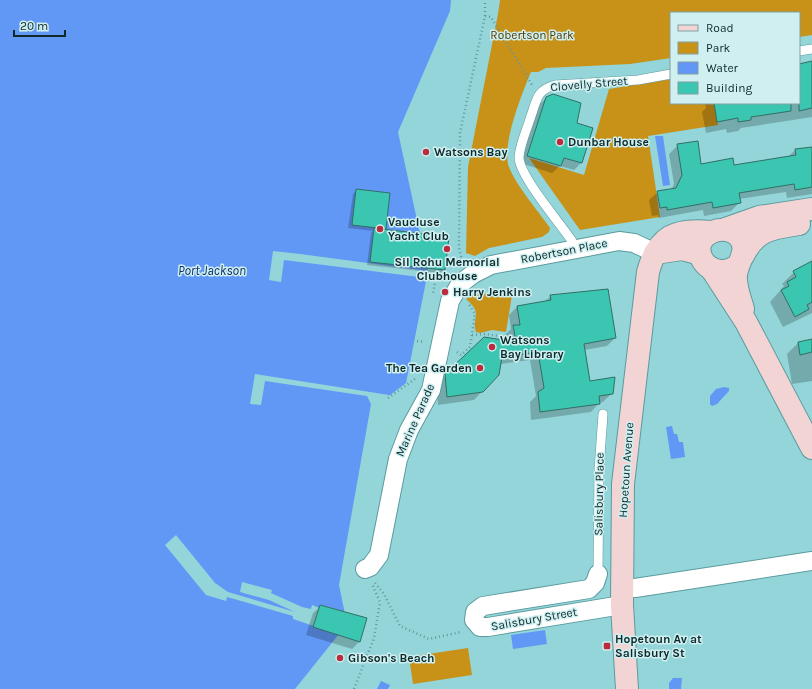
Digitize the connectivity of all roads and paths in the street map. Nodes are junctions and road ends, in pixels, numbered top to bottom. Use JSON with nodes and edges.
{"nodes":[{"id":1,"x":485,"y":0,"type":"edge"},
{"id":2,"x":485,"y":16,"type":"junction"},
{"id":3,"x":812,"y":49,"type":"edge"},
{"id":4,"x":800,"y":51,"type":"edge"},
{"id":5,"x":670,"y":74,"type":"edge"},
{"id":6,"x":538,"y":96,"type":"junction"},
{"id":7,"x":812,"y":209,"type":"edge"},
{"id":8,"x":812,"y":223,"type":"edge"},
{"id":9,"x":718,"y":231,"type":"junction"},
{"id":10,"x":574,"y":249,"type":"junction"},
{"id":11,"x":655,"y":253,"type":"junction"},
{"id":12,"x":741,"y":260,"type":"junction"},
{"id":13,"x":705,"y":261,"type":"junction"},
{"id":14,"x":428,"y":273,"type":"dead end"},
{"id":15,"x":470,"y":276,"type":"junction"},
{"id":16,"x":431,"y":281,"type":"dead end"},
{"id":17,"x":454,"y":292,"type":"junction"},
{"id":18,"x":746,"y":322,"type":"junction"},
{"id":19,"x":472,"y":335,"type":"junction"},
{"id":20,"x":499,"y":336,"type":"dead end"},
{"id":21,"x":417,"y":341,"type":"dead end"},
{"id":22,"x":434,"y":343,"type":"junction"},
{"id":23,"x":603,"y":414,"type":"dead end"},
{"id":24,"x":812,"y":448,"type":"edge"},
{"id":25,"x":812,"y":561,"type":"edge"},
{"id":26,"x":365,"y":569,"type":"junction"},
{"id":27,"x":598,"y":574,"type":"joint"},
{"id":28,"x":621,"y":597,"type":"junction"},
{"id":29,"x":429,"y":639,"type":"dead end"},
{"id":30,"x":354,"y":689,"type":"edge"},
{"id":31,"x":627,"y":689,"type":"edge"}],
"edges":[{"from":1,"to":2,"type":"path"},
{"from":2,"to":6,"type":"path"},
{"from":2,"to":15,"type":"path"},
{"from":3,"to":4,"type":"lane"},
{"from":5,"to":6,"type":"lane","name":"Clovelly Street"},
{"from":6,"to":10,"type":"lane","name":"Clovelly Street"},
{"from":7,"to":9,"type":"street"},
{"from":8,"to":12,"type":"street"},
{"from":9,"to":11,"type":"street","name":"Hopetoun Avenue"},
{"from":9,"to":12,"type":"street"},
{"from":9,"to":13,"type":"street"},
{"from":10,"to":11,"type":"street","name":"Robertson Place"},
{"from":10,"to":15,"type":"street","name":"Robertson Place"},
{"from":11,"to":13,"type":"street"},
{"from":11,"to":28,"type":"street","name":"Hopetoun Avenue"},
{"from":12,"to":13,"type":"street"},
{"from":12,"to":18,"type":"street"},
{"from":13,"to":18,"type":"street"},
{"from":14,"to":16,"type":"path"},
{"from":15,"to":17,"type":"street","name":"Marine Parade"},
{"from":17,"to":19,"type":"path"},
{"from":17,"to":22,"type":"street","name":"Marine Parade"},
{"from":18,"to":24,"type":"street"},
{"from":19,"to":20,"type":"path"},
{"from":19,"to":22,"type":"path"},
{"from":21,"to":22,"type":"path"},
{"from":22,"to":26,"type":"street","name":"Marine Parade"},
{"from":23,"to":27,"type":"lane","name":"Salisbury Place"},
{"from":25,"to":28,"type":"street","name":"Salisbury Street"},
{"from":26,"to":29,"type":"path"},
{"from":26,"to":30,"type":"path"},
{"from":27,"to":28,"type":"street","name":"Salisbury Street"},
{"from":28,"to":31,"type":"street","name":"Hopetoun Avenue"}]}
